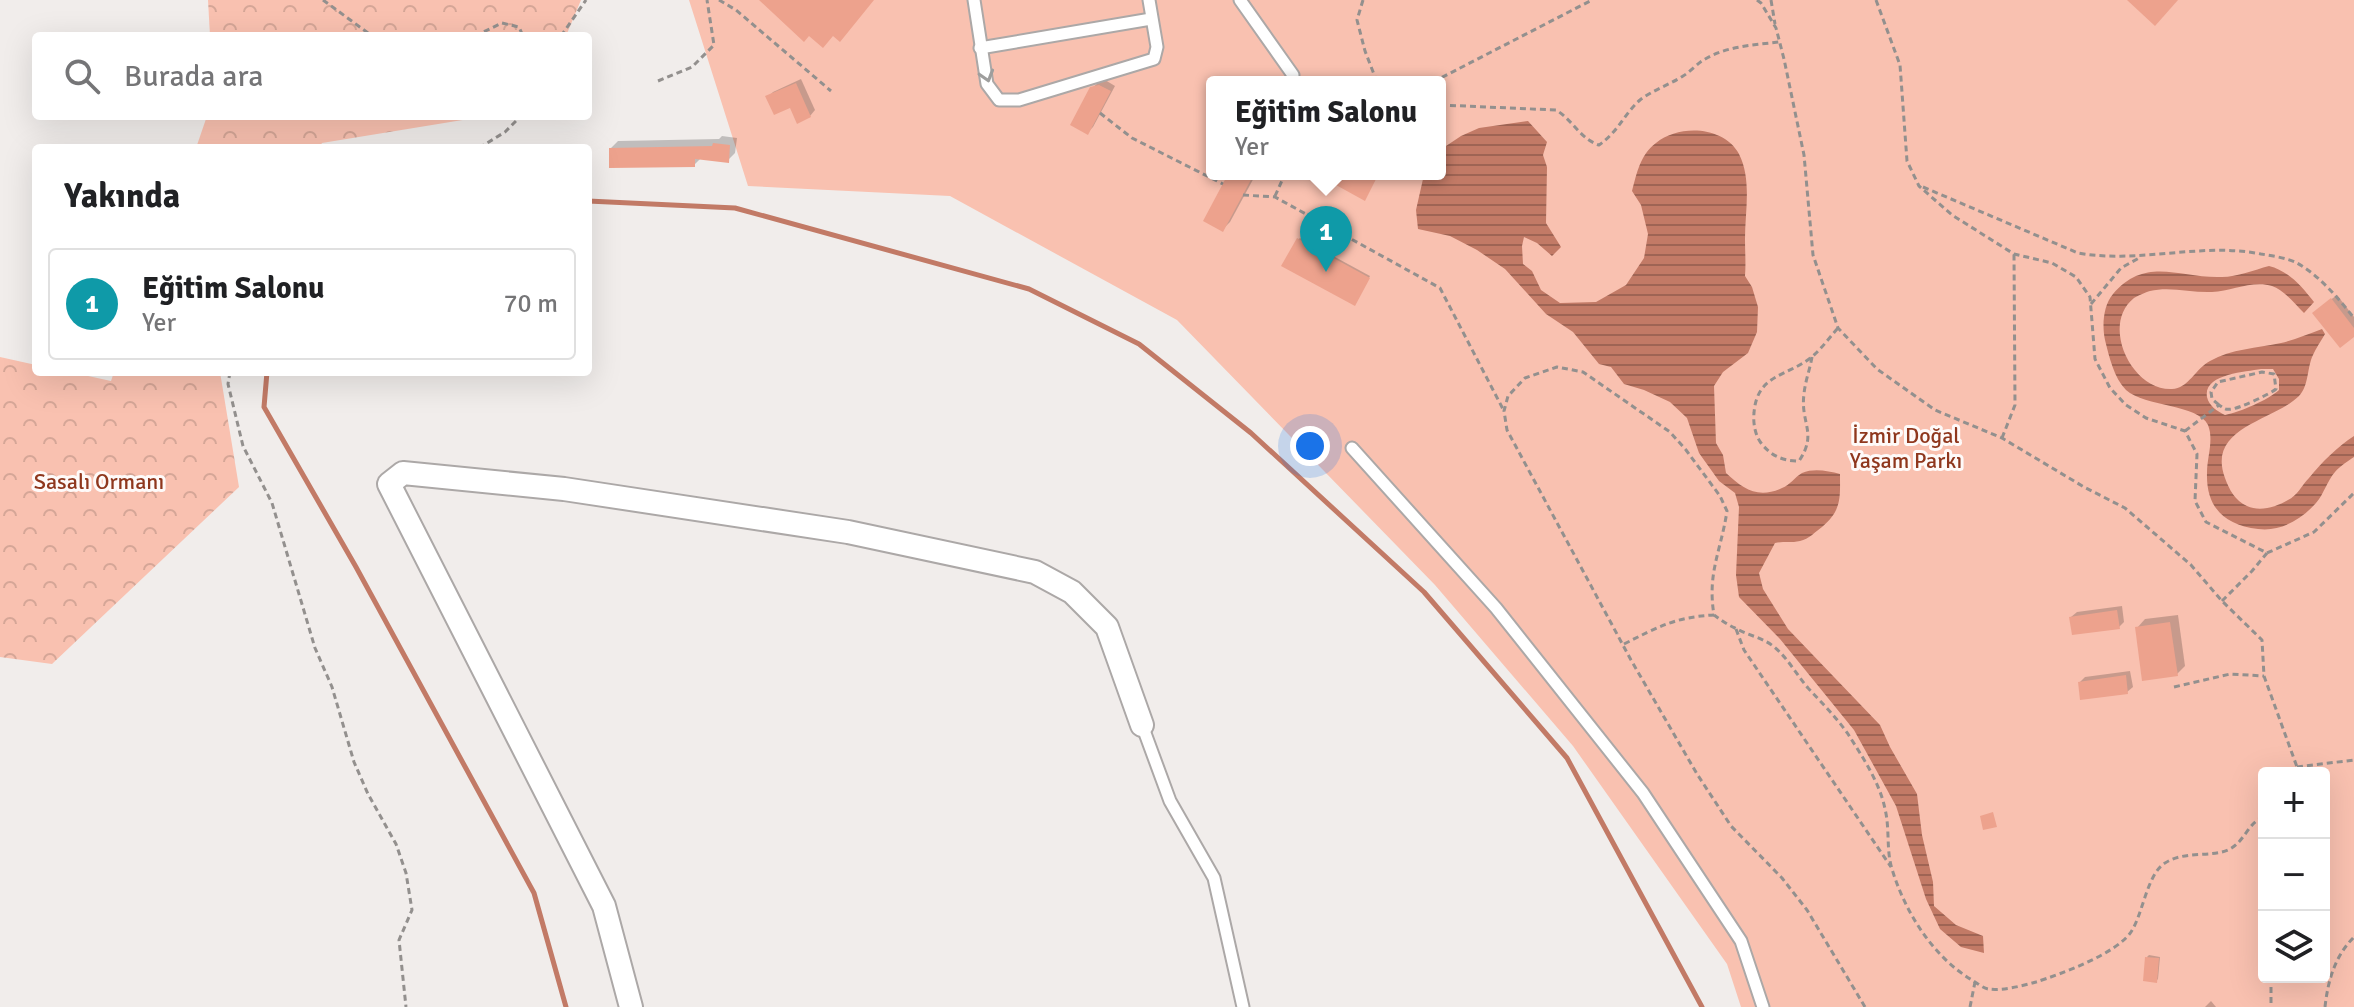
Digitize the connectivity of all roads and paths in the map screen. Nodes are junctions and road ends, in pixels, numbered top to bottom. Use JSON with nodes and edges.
{"nodes":[{"id":1,"x":323,"y":0,"type":"edge"},
{"id":2,"x":586,"y":0,"type":"edge"},
{"id":3,"x":707,"y":0,"type":"edge"},
{"id":4,"x":719,"y":0,"type":"edge"},
{"id":5,"x":974,"y":0,"type":"edge"},
{"id":6,"x":1149,"y":0,"type":"edge"},
{"id":7,"x":1240,"y":0,"type":"edge"},
{"id":8,"x":1363,"y":0,"type":"edge"},
{"id":9,"x":1592,"y":0,"type":"edge"},
{"id":10,"x":1757,"y":0,"type":"edge"},
{"id":11,"x":1771,"y":0,"type":"edge"},
{"id":12,"x":1876,"y":0,"type":"edge"},
{"id":13,"x":1151,"y":19,"type":"junction"},
{"id":14,"x":1776,"y":28,"type":"junction"},
{"id":15,"x":367,"y":32,"type":"edge"},
{"id":16,"x":483,"y":32,"type":"edge"},
{"id":17,"x":521,"y":32,"type":"edge"},
{"id":18,"x":564,"y":32,"type":"edge"},
{"id":19,"x":1779,"y":42,"type":"junction"},
{"id":20,"x":980,"y":48,"type":"junction"},
{"id":21,"x":1293,"y":75,"type":"dead end"},
{"id":22,"x":1375,"y":76,"type":"edge"},
{"id":23,"x":1445,"y":76,"type":"edge"},
{"id":24,"x":658,"y":81,"type":"dead end"},
{"id":25,"x":831,"y":91,"type":"dead end"},
{"id":26,"x":1446,"y":105,"type":"edge"},
{"id":27,"x":1100,"y":113,"type":"dead end"},
{"id":28,"x":517,"y":120,"type":"edge"},
{"id":29,"x":486,"y":144,"type":"edge"},
{"id":30,"x":1206,"y":175,"type":"edge"},
{"id":31,"x":1215,"y":180,"type":"edge"},
{"id":32,"x":1282,"y":180,"type":"edge"},
{"id":33,"x":1223,"y":184,"type":"dead end"},
{"id":34,"x":1919,"y":186,"type":"junction"},
{"id":35,"x":1243,"y":195,"type":"dead end"},
{"id":36,"x":1275,"y":197,"type":"junction"},
{"id":37,"x":2014,"y":254,"type":"junction"},
{"id":38,"x":2143,"y":256,"type":"junction"},
{"id":39,"x":2091,"y":304,"type":"junction"},
{"id":40,"x":2354,"y":318,"type":"edge"},
{"id":41,"x":1838,"y":328,"type":"junction"},
{"id":42,"x":1812,"y":357,"type":"junction"},
{"id":43,"x":229,"y":376,"type":"edge"},
{"id":44,"x":2218,"y":406,"type":"junction"},
{"id":45,"x":1504,"y":411,"type":"junction"},
{"id":46,"x":2185,"y":431,"type":"junction"},
{"id":47,"x":2002,"y":438,"type":"junction"},
{"id":48,"x":1352,"y":448,"type":"dead end"},
{"id":49,"x":2354,"y":493,"type":"edge"},
{"id":50,"x":2267,"y":553,"type":"junction"},
{"id":51,"x":2222,"y":601,"type":"junction"},
{"id":52,"x":1714,"y":615,"type":"junction"},
{"id":53,"x":1736,"y":629,"type":"junction"},
{"id":54,"x":1623,"y":644,"type":"junction"},
{"id":55,"x":2264,"y":676,"type":"junction"},
{"id":56,"x":2174,"y":687,"type":"dead end"},
{"id":57,"x":1142,"y":725,"type":"joint"},
{"id":58,"x":2354,"y":760,"type":"edge"},
{"id":59,"x":2297,"y":767,"type":"joint"},
{"id":60,"x":2258,"y":819,"type":"edge"},
{"id":61,"x":1891,"y":868,"type":"junction"},
{"id":62,"x":2354,"y":937,"type":"edge"},
{"id":63,"x":1975,"y":982,"type":"junction"},
{"id":64,"x":2271,"y":983,"type":"edge"},
{"id":65,"x":406,"y":1007,"type":"edge"},
{"id":66,"x":631,"y":1007,"type":"edge"},
{"id":67,"x":1243,"y":1007,"type":"edge"},
{"id":68,"x":1763,"y":1007,"type":"edge"},
{"id":69,"x":1865,"y":1007,"type":"edge"},
{"id":70,"x":1970,"y":1007,"type":"edge"},
{"id":71,"x":2271,"y":1007,"type":"edge"},
{"id":72,"x":2325,"y":1007,"type":"edge"}],
"edges":[{"from":1,"to":15,"type":"path"},
{"from":2,"to":18,"type":"path"},
{"from":3,"to":24,"type":"path"},
{"from":4,"to":25,"type":"path"},
{"from":5,"to":20,"type":"lane"},
{"from":6,"to":13,"type":"lane"},
{"from":7,"to":21,"type":"lane"},
{"from":8,"to":22,"type":"path"},
{"from":9,"to":23,"type":"path"},
{"from":10,"to":14,"type":"path"},
{"from":11,"to":14,"type":"path"},
{"from":12,"to":34,"type":"path"},
{"from":13,"to":20,"type":"lane"},
{"from":20,"to":13,"type":"lane","one_way":true},
{"from":14,"to":19,"type":"path"},
{"from":16,"to":17,"type":"path"},
{"from":19,"to":26,"type":"path"},
{"from":19,"to":41,"type":"path"},
{"from":27,"to":30,"type":"path"},
{"from":28,"to":29,"type":"path"},
{"from":31,"to":33,"type":"path"},
{"from":32,"to":36,"type":"path"},
{"from":34,"to":37,"type":"path"},
{"from":34,"to":38,"type":"path"},
{"from":35,"to":36,"type":"path"},
{"from":36,"to":45,"type":"path"},
{"from":37,"to":39,"type":"path"},
{"from":37,"to":47,"type":"path"},
{"from":38,"to":39,"type":"path"},
{"from":38,"to":40,"type":"path"},
{"from":39,"to":46,"type":"path"},
{"from":41,"to":42,"type":"path"},
{"from":41,"to":47,"type":"path"},
{"from":42,"to":42,"type":"path"},
{"from":43,"to":65,"type":"path"},
{"from":44,"to":44,"type":"path"},
{"from":44,"to":46,"type":"path"},
{"from":45,"to":52,"type":"path"},
{"from":45,"to":54,"type":"path"},
{"from":46,"to":50,"type":"path"},
{"from":47,"to":51,"type":"path"},
{"from":48,"to":68,"type":"lane"},
{"from":49,"to":50,"type":"path"},
{"from":50,"to":51,"type":"path"},
{"from":51,"to":55,"type":"path"},
{"from":52,"to":53,"type":"path"},
{"from":52,"to":54,"type":"path"},
{"from":53,"to":61,"type":"path"},
{"from":53,"to":61,"type":"path"},
{"from":54,"to":69,"type":"path"},
{"from":55,"to":56,"type":"path"},
{"from":55,"to":59,"type":"path"},
{"from":57,"to":66,"type":"street"},
{"from":57,"to":67,"type":"lane"},
{"from":58,"to":59,"type":"path"},
{"from":60,"to":63,"type":"path"},
{"from":61,"to":63,"type":"path"},
{"from":62,"to":72,"type":"path"},
{"from":63,"to":70,"type":"path"},
{"from":64,"to":71,"type":"path"}]}
